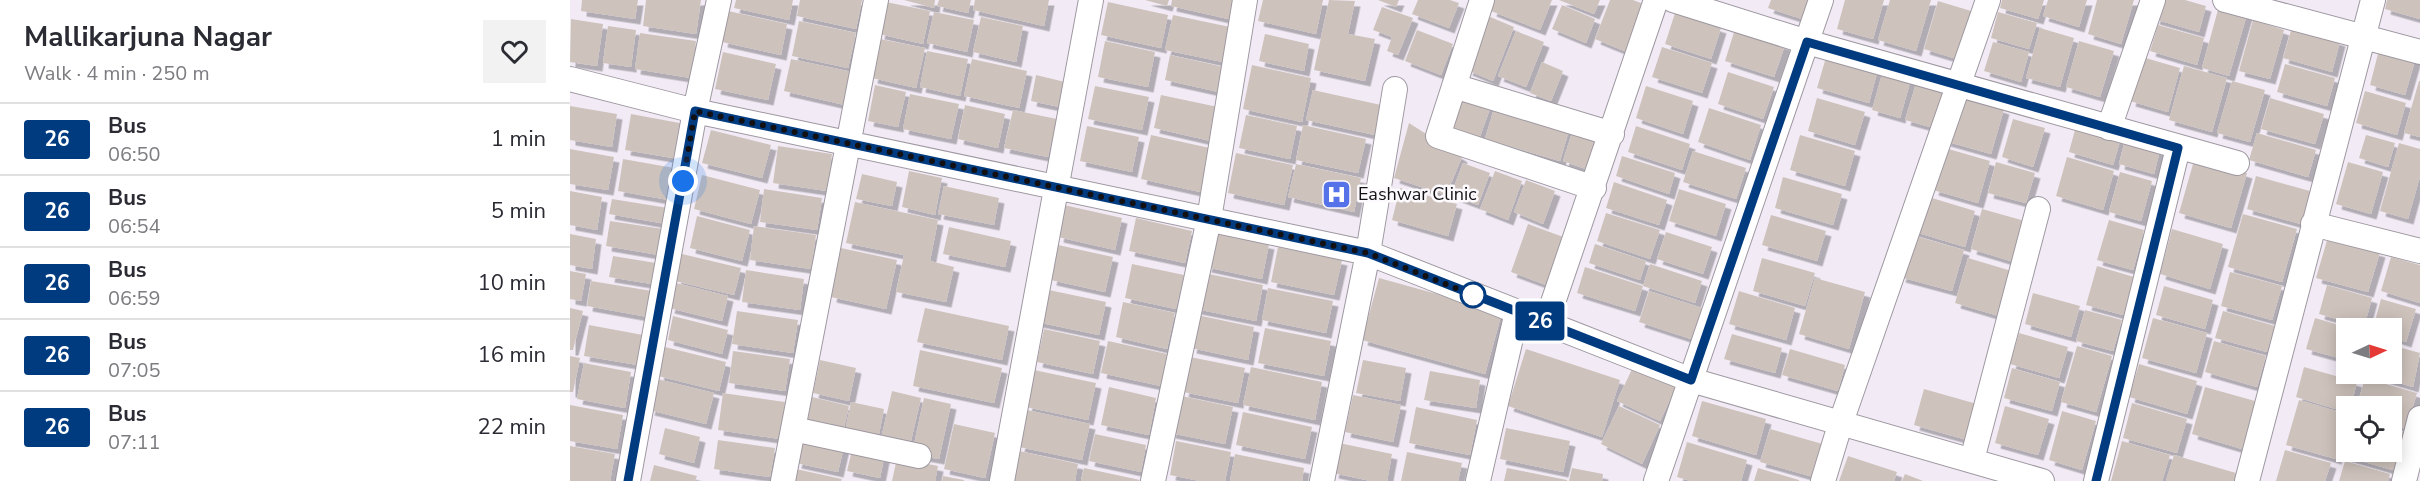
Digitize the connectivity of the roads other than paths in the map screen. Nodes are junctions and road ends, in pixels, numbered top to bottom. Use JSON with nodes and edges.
{"nodes":[{"id":1,"x":719,"y":0,"type":"edge"},
{"id":2,"x":876,"y":0,"type":"edge"},
{"id":3,"x":1091,"y":0,"type":"edge"},
{"id":4,"x":1245,"y":0,"type":"edge"},
{"id":5,"x":1482,"y":0,"type":"edge"},
{"id":6,"x":1656,"y":0,"type":"edge"},
{"id":7,"x":1673,"y":0,"type":"edge"},
{"id":8,"x":1821,"y":0,"type":"edge"},
{"id":9,"x":1988,"y":0,"type":"edge"},
{"id":10,"x":2153,"y":0,"type":"edge"},
{"id":11,"x":2225,"y":0,"type":"edge"},
{"id":12,"x":2373,"y":0,"type":"edge"},
{"id":13,"x":2363,"y":37,"type":"junction"},
{"id":14,"x":1807,"y":42,"type":"junction"},
{"id":15,"x":2420,"y":52,"type":"edge"},
{"id":16,"x":570,"y":79,"type":"edge"},
{"id":17,"x":1958,"y":85,"type":"junction"},
{"id":18,"x":1454,"y":86,"type":"junction"},
{"id":19,"x":1395,"y":89,"type":"dead end"},
{"id":20,"x":695,"y":111,"type":"junction"},
{"id":21,"x":2109,"y":128,"type":"junction"},
{"id":22,"x":1612,"y":134,"type":"junction"},
{"id":23,"x":847,"y":142,"type":"junction"},
{"id":24,"x":2178,"y":148,"type":"junction"},
{"id":25,"x":2237,"y":163,"type":"dead end"},
{"id":26,"x":1056,"y":187,"type":"junction"},
{"id":27,"x":1594,"y":188,"type":"junction"},
{"id":28,"x":2038,"y":209,"type":"dead end"},
{"id":29,"x":1209,"y":219,"type":"junction"},
{"id":30,"x":2313,"y":224,"type":"junction"},
{"id":31,"x":2420,"y":251,"type":"edge"},
{"id":32,"x":1368,"y":253,"type":"junction"},
{"id":33,"x":1517,"y":312,"type":"junction"},
{"id":34,"x":1546,"y":323,"type":"junction"},
{"id":35,"x":1691,"y":380,"type":"junction"},
{"id":36,"x":2420,"y":418,"type":"edge"},
{"id":37,"x":1840,"y":425,"type":"junction"},
{"id":38,"x":793,"y":429,"type":"junction"},
{"id":39,"x":919,"y":456,"type":"dead end"},
{"id":40,"x":1980,"y":469,"type":"edge"},
{"id":41,"x":628,"y":481,"type":"edge"},
{"id":42,"x":783,"y":481,"type":"edge"},
{"id":43,"x":1002,"y":481,"type":"edge"},
{"id":44,"x":1153,"y":481,"type":"edge"},
{"id":45,"x":1322,"y":481,"type":"edge"},
{"id":46,"x":1478,"y":481,"type":"edge"},
{"id":47,"x":1656,"y":481,"type":"edge"},
{"id":48,"x":1823,"y":481,"type":"edge"},
{"id":49,"x":2042,"y":481,"type":"edge"},
{"id":50,"x":2096,"y":481,"type":"edge"},
{"id":51,"x":2247,"y":481,"type":"edge"},
{"id":52,"x":2404,"y":481,"type":"edge"}],
"edges":[{"from":1,"to":20,"type":"street"},
{"from":2,"to":23,"type":"street"},
{"from":3,"to":26,"type":"street"},
{"from":4,"to":29,"type":"street"},
{"from":5,"to":18,"type":"street"},
{"from":6,"to":22,"type":"street"},
{"from":7,"to":14,"type":"street"},
{"from":8,"to":14,"type":"street"},
{"from":9,"to":17,"type":"street"},
{"from":10,"to":21,"type":"street"},
{"from":11,"to":13,"type":"street"},
{"from":12,"to":13,"type":"street"},
{"from":13,"to":15,"type":"street"},
{"from":13,"to":30,"type":"street"},
{"from":14,"to":17,"type":"street"},
{"from":14,"to":35,"type":"street"},
{"from":16,"to":20,"type":"street"},
{"from":17,"to":21,"type":"street"},
{"from":17,"to":37,"type":"street"},
{"from":18,"to":22,"type":"street"},
{"from":18,"to":27,"type":"street"},
{"from":19,"to":32,"type":"street"},
{"from":20,"to":23,"type":"street"},
{"from":20,"to":41,"type":"street"},
{"from":21,"to":24,"type":"street"},
{"from":22,"to":27,"type":"street"},
{"from":23,"to":26,"type":"street"},
{"from":23,"to":38,"type":"street"},
{"from":24,"to":25,"type":"street"},
{"from":24,"to":50,"type":"street"},
{"from":26,"to":29,"type":"street"},
{"from":26,"to":43,"type":"street"},
{"from":27,"to":34,"type":"street"},
{"from":28,"to":40,"type":"street"},
{"from":29,"to":32,"type":"street"},
{"from":29,"to":44,"type":"street"},
{"from":30,"to":31,"type":"street"},
{"from":30,"to":51,"type":"street"},
{"from":32,"to":33,"type":"street"},
{"from":32,"to":45,"type":"street"},
{"from":33,"to":34,"type":"street"},
{"from":33,"to":46,"type":"street"},
{"from":34,"to":35,"type":"street"},
{"from":35,"to":37,"type":"street"},
{"from":35,"to":47,"type":"street"},
{"from":36,"to":52,"type":"street"},
{"from":37,"to":40,"type":"street"},
{"from":37,"to":48,"type":"street"},
{"from":38,"to":39,"type":"street"},
{"from":38,"to":42,"type":"street"},
{"from":40,"to":49,"type":"street"}]}
